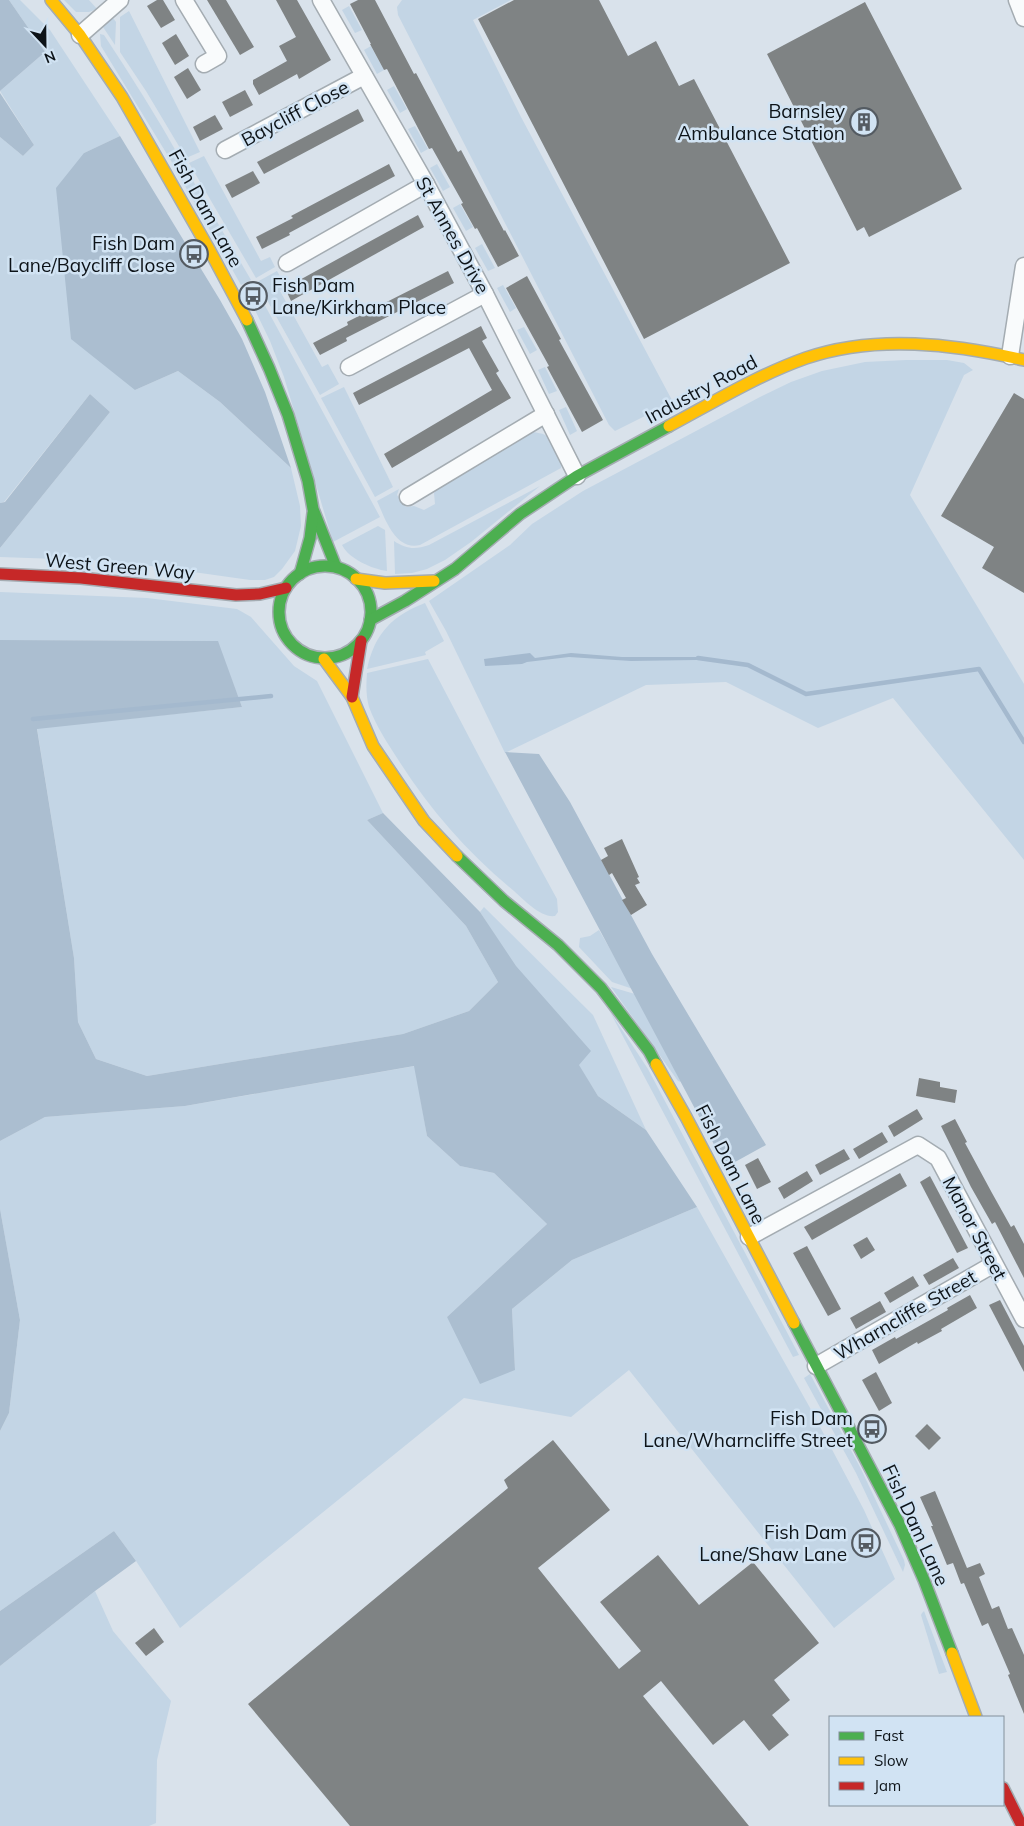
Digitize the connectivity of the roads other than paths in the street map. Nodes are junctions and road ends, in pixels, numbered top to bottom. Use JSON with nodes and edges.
{"nodes":[{"id":1,"x":51,"y":0,"type":"edge"},
{"id":2,"x":120,"y":0,"type":"edge"},
{"id":3,"x":184,"y":0,"type":"edge"},
{"id":4,"x":321,"y":0,"type":"edge"},
{"id":5,"x":1017,"y":0,"type":"edge"},
{"id":6,"x":1024,"y":18,"type":"edge"},
{"id":7,"x":80,"y":35,"type":"junction"},
{"id":8,"x":204,"y":64,"type":"dead end"},
{"id":9,"x":364,"y":76,"type":"junction"},
{"id":10,"x":225,"y":150,"type":"dead end"},
{"id":11,"x":426,"y":184,"type":"junction"},
{"id":12,"x":287,"y":263,"type":"dead end"},
{"id":13,"x":1024,"y":266,"type":"edge"},
{"id":14,"x":486,"y":294,"type":"junction"},
{"id":15,"x":1017,"y":358,"type":"edge"},
{"id":16,"x":350,"y":367,"type":"dead end"},
{"id":17,"x":546,"y":414,"type":"junction"},
{"id":18,"x":577,"y":476,"type":"junction"},
{"id":19,"x":417,"y":496,"type":"dead end"},
{"id":20,"x":313,"y":509,"type":"junction"},
{"id":21,"x":336,"y":568,"type":"junction"},
{"id":22,"x":0,"y":574,"type":"edge"},
{"id":23,"x":300,"y":574,"type":"junction"},
{"id":24,"x":356,"y":579,"type":"junction"},
{"id":25,"x":434,"y":581,"type":"junction"},
{"id":26,"x":286,"y":588,"type":"junction"},
{"id":27,"x":236,"y":595,"type":"junction"},
{"id":28,"x":252,"y":606,"type":"dead end"},
{"id":29,"x":266,"y":616,"type":"dead end"},
{"id":30,"x":370,"y":620,"type":"junction"},
{"id":31,"x":281,"y":628,"type":"junction"},
{"id":32,"x":361,"y":641,"type":"junction"},
{"id":33,"x":324,"y":659,"type":"junction"},
{"id":34,"x":352,"y":697,"type":"junction"},
{"id":35,"x":748,"y":1237,"type":"junction"},
{"id":36,"x":994,"y":1264,"type":"junction"},
{"id":37,"x":1024,"y":1319,"type":"edge"},
{"id":38,"x":816,"y":1366,"type":"junction"},
{"id":39,"x":976,"y":1716,"type":"edge"},
{"id":40,"x":1004,"y":1790,"type":"edge"},
{"id":41,"x":1022,"y":1826,"type":"edge"}],
"edges":[{"from":1,"to":7,"type":"street","name":"Fish Dam Lane"},
{"from":2,"to":7,"type":"street"},
{"from":3,"to":8,"type":"street"},
{"from":4,"to":9,"type":"street","name":"St Annes Drive"},
{"from":5,"to":6,"type":"street"},
{"from":7,"to":20,"type":"street","name":"Fish Dam Lane"},
{"from":9,"to":10,"type":"street","name":"Baycliff Close"},
{"from":9,"to":11,"type":"street","name":"St Annes Drive"},
{"from":11,"to":12,"type":"street"},
{"from":11,"to":14,"type":"street","name":"St Annes Drive"},
{"from":13,"to":15,"type":"street"},
{"from":14,"to":16,"type":"street"},
{"from":14,"to":17,"type":"street","name":"St Annes Drive"},
{"from":15,"to":18,"type":"street","name":"Industry Road"},
{"from":17,"to":18,"type":"street","name":"St Annes Drive"},
{"from":17,"to":19,"type":"street"},
{"from":18,"to":25,"type":"street","name":"Industry Road"},
{"from":20,"to":21,"type":"street","name":"Fish Dam Lane"},
{"from":20,"to":23,"type":"street","name":"Fish Dam Lane"},
{"from":21,"to":23,"type":"street"},
{"from":21,"to":24,"type":"street"},
{"from":22,"to":27,"type":"street","name":"West Green Way"},
{"from":23,"to":26,"type":"street"},
{"from":24,"to":25,"type":"street"},
{"from":24,"to":30,"type":"street"},
{"from":25,"to":30,"type":"street","name":"Industry Road"},
{"from":26,"to":27,"type":"street","name":"West Green Way"},
{"from":26,"to":31,"type":"street"},
{"from":27,"to":28,"type":"street","name":"West Green Way"},
{"from":29,"to":31,"type":"street"},
{"from":30,"to":32,"type":"street"},
{"from":31,"to":33,"type":"street"},
{"from":32,"to":33,"type":"street"},
{"from":32,"to":34,"type":"street"},
{"from":33,"to":34,"type":"street","name":"Fish Dam Lane"},
{"from":34,"to":35,"type":"street","name":"Fish Dam Lane"},
{"from":35,"to":36,"type":"street","name":"Manor Street"},
{"from":35,"to":38,"type":"street","name":"Fish Dam Lane"},
{"from":36,"to":37,"type":"street","name":"Manor Street"},
{"from":36,"to":38,"type":"street","name":"Wharncliffe Street"},
{"from":38,"to":39,"type":"street","name":"Fish Dam Lane"},
{"from":40,"to":41,"type":"street"}]}
